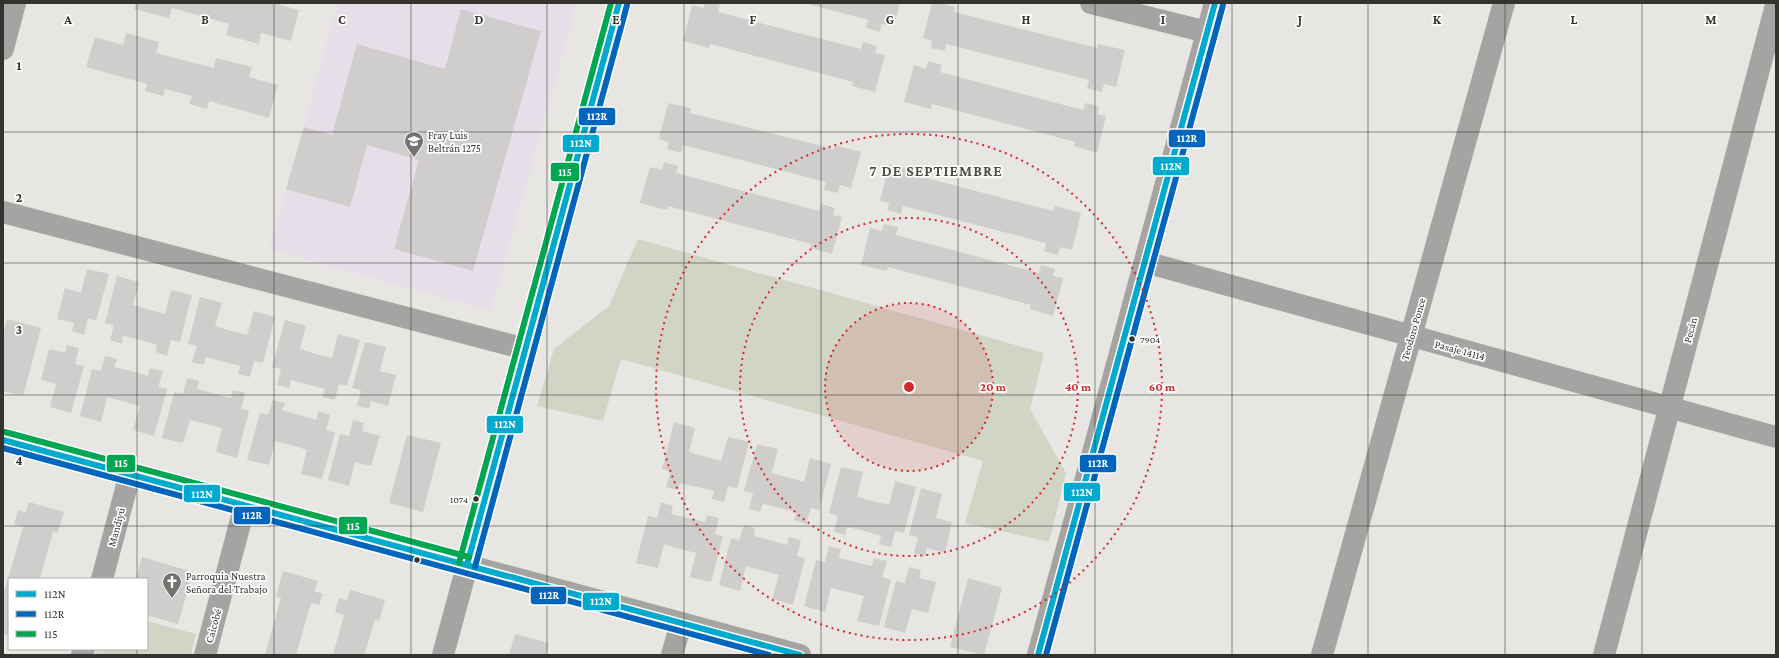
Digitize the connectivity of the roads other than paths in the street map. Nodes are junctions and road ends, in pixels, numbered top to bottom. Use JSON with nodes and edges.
{"nodes":[{"id":1,"x":15,"y":3,"type":"edge"},
{"id":2,"x":619,"y":3,"type":"edge"},
{"id":3,"x":1091,"y":3,"type":"edge"},
{"id":4,"x":1215,"y":3,"type":"edge"},
{"id":5,"x":1504,"y":3,"type":"edge"},
{"id":6,"x":1776,"y":5,"type":"edge"},
{"id":7,"x":1207,"y":32,"type":"junction"},
{"id":8,"x":3,"y":49,"type":"edge"},
{"id":9,"x":3,"y":212,"type":"edge"},
{"id":10,"x":1145,"y":262,"type":"junction"},
{"id":11,"x":1412,"y":336,"type":"junction"},
{"id":12,"x":526,"y":349,"type":"junction"},
{"id":13,"x":1670,"y":407,"type":"junction"},
{"id":14,"x":1776,"y":436,"type":"edge"},
{"id":15,"x":3,"y":440,"type":"edge"},
{"id":16,"x":130,"y":474,"type":"junction"},
{"id":17,"x":245,"y":505,"type":"junction"},
{"id":18,"x":467,"y":565,"type":"junction"},
{"id":19,"x":102,"y":578,"type":"edge"},
{"id":20,"x":681,"y":623,"type":"junction"},
{"id":21,"x":205,"y":655,"type":"edge"},
{"id":22,"x":443,"y":655,"type":"edge"},
{"id":23,"x":672,"y":655,"type":"edge"},
{"id":24,"x":799,"y":655,"type":"edge"},
{"id":25,"x":1038,"y":655,"type":"edge"},
{"id":26,"x":1322,"y":655,"type":"edge"},
{"id":27,"x":1604,"y":655,"type":"edge"}],
"edges":[{"from":1,"to":8,"type":"street"},
{"from":2,"to":12,"type":"street"},
{"from":3,"to":7,"type":"street"},
{"from":4,"to":7,"type":"street"},
{"from":5,"to":11,"type":"street","name":"Teodoro Ponce"},
{"from":6,"to":13,"type":"street","name":"Pecán"},
{"from":7,"to":10,"type":"street"},
{"from":9,"to":12,"type":"street"},
{"from":10,"to":11,"type":"street","name":"Pasaje 14114"},
{"from":10,"to":25,"type":"street"},
{"from":11,"to":13,"type":"street","name":"Pasaje 14114"},
{"from":11,"to":26,"type":"street","name":"Teodoro Ponce"},
{"from":12,"to":18,"type":"street"},
{"from":13,"to":14,"type":"street","name":"Pasaje 14114"},
{"from":13,"to":27,"type":"street","name":"Pecán"},
{"from":15,"to":16,"type":"street"},
{"from":16,"to":17,"type":"street"},
{"from":16,"to":19,"type":"street","name":"Mandiyú"},
{"from":17,"to":18,"type":"street"},
{"from":17,"to":21,"type":"street","name":"Caicobé"},
{"from":18,"to":20,"type":"street"},
{"from":18,"to":22,"type":"street"},
{"from":20,"to":23,"type":"street"},
{"from":20,"to":24,"type":"street"}]}
